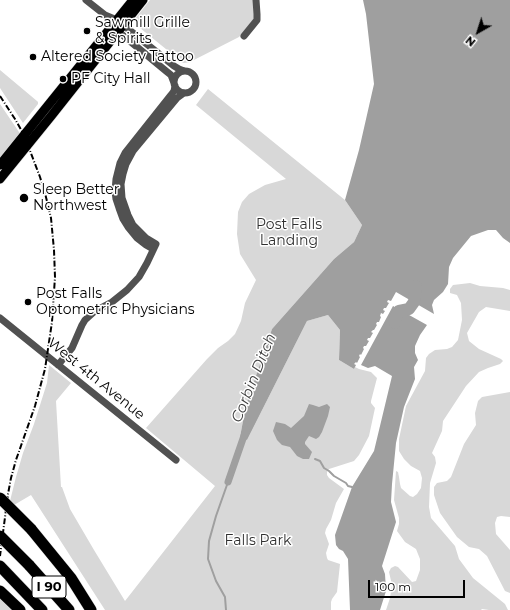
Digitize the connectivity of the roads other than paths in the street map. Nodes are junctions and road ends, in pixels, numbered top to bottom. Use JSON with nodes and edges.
{"nodes":[{"id":1,"x":86,"y":0,"type":"edge"},
{"id":2,"x":134,"y":0,"type":"edge"},
{"id":3,"x":143,"y":0,"type":"edge"},
{"id":4,"x":256,"y":0,"type":"edge"},
{"id":5,"x":117,"y":26,"type":"junction"},
{"id":6,"x":244,"y":36,"type":"dead end"},
{"id":7,"x":184,"y":71,"type":"junction"},
{"id":8,"x":175,"y":84,"type":"junction"},
{"id":9,"x":184,"y":93,"type":"junction"},
{"id":10,"x":0,"y":165,"type":"edge"},
{"id":11,"x":1,"y":177,"type":"edge"},
{"id":12,"x":154,"y":246,"type":"junction"},
{"id":13,"x":0,"y":318,"type":"edge"},
{"id":14,"x":58,"y":365,"type":"junction"},
{"id":15,"x":176,"y":460,"type":"dead end"},
{"id":16,"x":0,"y":498,"type":"edge"},
{"id":17,"x":0,"y":536,"type":"edge"},
{"id":18,"x":0,"y":566,"type":"edge"},
{"id":19,"x":0,"y":591,"type":"edge"},
{"id":20,"x":20,"y":610,"type":"edge"},
{"id":21,"x":42,"y":610,"type":"edge"},
{"id":22,"x":69,"y":610,"type":"edge"},
{"id":23,"x":91,"y":610,"type":"edge"}],
"edges":[{"from":1,"to":5,"type":"street"},
{"from":2,"to":5,"type":"main road"},
{"from":3,"to":5,"type":"main road"},
{"from":4,"to":6,"type":"street"},
{"from":5,"to":7,"type":"street"},
{"from":5,"to":8,"type":"street"},
{"from":5,"to":10,"type":"main road"},
{"from":5,"to":11,"type":"main road"},
{"from":7,"to":8,"type":"street"},
{"from":7,"to":9,"type":"street"},
{"from":8,"to":9,"type":"street"},
{"from":8,"to":12,"type":"street"},
{"from":9,"to":12,"type":"street"},
{"from":12,"to":14,"type":"street"},
{"from":13,"to":14,"type":"street","name":"West 4th Avenue"},
{"from":14,"to":15,"type":"street","name":"West 4th Avenue"},
{"from":16,"to":23,"type":"highway","bridge":true},
{"from":17,"to":22,"type":"highway","number":"I 90","bridge":true},
{"from":18,"to":21,"type":"highway","number":"I 90"},
{"from":19,"to":20,"type":"highway"}]}
